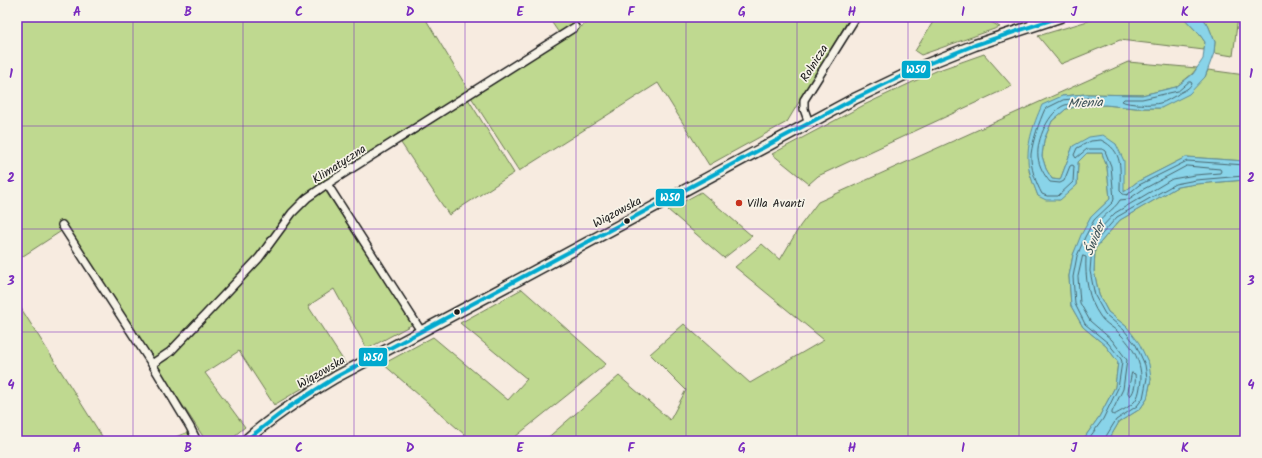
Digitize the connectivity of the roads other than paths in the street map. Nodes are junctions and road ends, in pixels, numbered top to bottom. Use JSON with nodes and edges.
{"nodes":[{"id":1,"x":856,"y":17,"type":"edge"},
{"id":2,"x":1060,"y":17,"type":"edge"},
{"id":3,"x":1032,"y":21,"type":"edge"},
{"id":4,"x":575,"y":27,"type":"dead end"},
{"id":5,"x":809,"y":123,"type":"junction"},
{"id":6,"x":327,"y":184,"type":"junction"},
{"id":7,"x":62,"y":225,"type":"dead end"},
{"id":8,"x":422,"y":331,"type":"junction"},
{"id":9,"x":152,"y":364,"type":"junction"},
{"id":10,"x":197,"y":441,"type":"edge"},
{"id":11,"x":245,"y":441,"type":"edge"}],
"edges":[{"from":1,"to":5,"type":"street","name":"Rolnicza"},
{"from":2,"to":3,"type":"main road","name":"Wiązowska"},
{"from":3,"to":5,"type":"main road","name":"Wiązowska"},
{"from":4,"to":6,"type":"street","name":"Klimatyczna"},
{"from":5,"to":8,"type":"main road","name":"Wiązowska"},
{"from":6,"to":8,"type":"street"},
{"from":6,"to":9,"type":"street","name":"Klimatyczna"},
{"from":7,"to":9,"type":"street"},
{"from":8,"to":11,"type":"main road","name":"Wiązowska"},
{"from":9,"to":10,"type":"street"}]}
